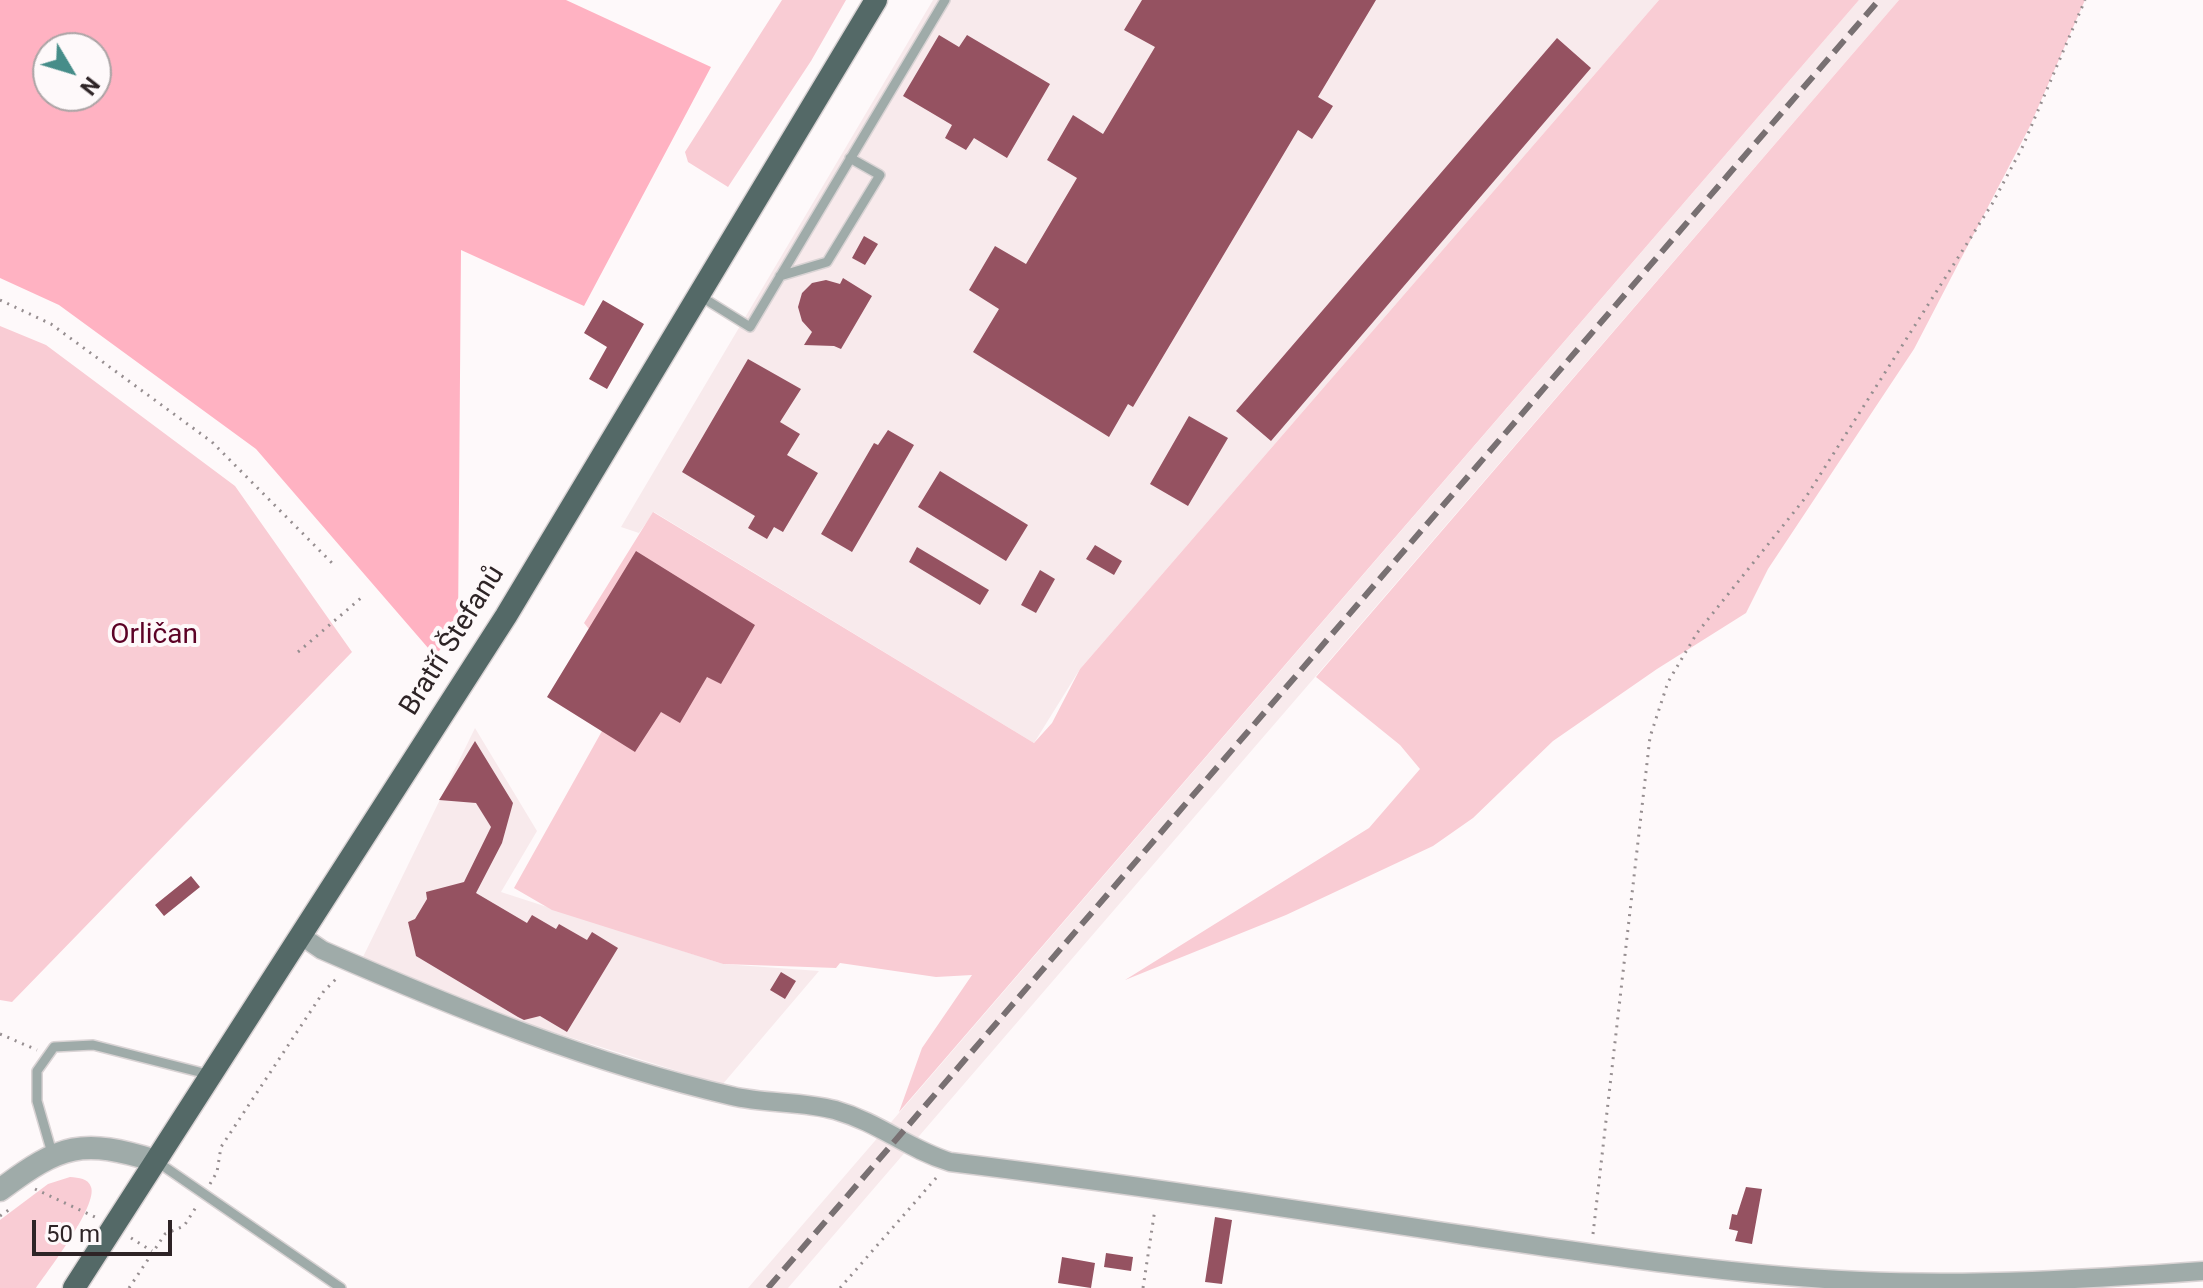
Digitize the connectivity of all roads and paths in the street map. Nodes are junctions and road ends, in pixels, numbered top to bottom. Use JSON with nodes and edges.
{"nodes":[{"id":1,"x":876,"y":0,"type":"edge"},
{"id":2,"x":945,"y":0,"type":"edge"},
{"id":3,"x":2085,"y":0,"type":"edge"},
{"id":4,"x":850,"y":158,"type":"junction"},
{"id":5,"x":780,"y":276,"type":"junction"},
{"id":6,"x":700,"y":296,"type":"junction"},
{"id":7,"x":0,"y":300,"type":"edge"},
{"id":8,"x":334,"y":565,"type":"dead end"},
{"id":9,"x":361,"y":598,"type":"dead end"},
{"id":10,"x":298,"y":652,"type":"dead end"},
{"id":11,"x":300,"y":935,"type":"junction"},
{"id":12,"x":354,"y":964,"type":"junction"},
{"id":13,"x":0,"y":1034,"type":"edge"},
{"id":14,"x":48,"y":1055,"type":"junction"},
{"id":15,"x":211,"y":1075,"type":"junction"},
{"id":16,"x":52,"y":1153,"type":"junction"},
{"id":17,"x":156,"y":1161,"type":"junction"},
{"id":18,"x":950,"y":1162,"type":"junction"},
{"id":19,"x":22,"y":1174,"type":"junction"},
{"id":20,"x":1158,"y":1188,"type":"junction"},
{"id":21,"x":0,"y":1190,"type":"edge"},
{"id":22,"x":204,"y":1194,"type":"junction"},
{"id":23,"x":113,"y":1227,"type":"junction"},
{"id":24,"x":152,"y":1251,"type":"junction"},
{"id":25,"x":1591,"y":1253,"type":"junction"},
{"id":26,"x":2203,"y":1271,"type":"edge"},
{"id":27,"x":74,"y":1288,"type":"edge"},
{"id":28,"x":129,"y":1288,"type":"edge"},
{"id":29,"x":341,"y":1288,"type":"edge"},
{"id":30,"x":840,"y":1288,"type":"edge"},
{"id":31,"x":1143,"y":1288,"type":"edge"}],
"edges":[{"from":1,"to":6,"type":"main road","name":"Bratří Štefanů"},
{"from":2,"to":4,"type":"lane"},
{"from":3,"to":25,"type":"path"},
{"from":4,"to":5,"type":"lane"},
{"from":4,"to":5,"type":"lane"},
{"from":5,"to":6,"type":"lane"},
{"from":6,"to":11,"type":"main road","name":"Bratří Štefanů"},
{"from":7,"to":8,"type":"path"},
{"from":9,"to":10,"type":"path"},
{"from":11,"to":12,"type":"street"},
{"from":11,"to":15,"type":"main road","name":"Bratří Štefanů"},
{"from":12,"to":18,"type":"street"},
{"from":12,"to":22,"type":"path"},
{"from":13,"to":14,"type":"path"},
{"from":14,"to":15,"type":"lane"},
{"from":14,"to":16,"type":"lane"},
{"from":15,"to":17,"type":"main road","name":"Bratří Štefanů"},
{"from":16,"to":17,"type":"street"},
{"from":16,"to":19,"type":"street"},
{"from":17,"to":22,"type":"lane"},
{"from":17,"to":23,"type":"main road","name":"Bratří Štefanů"},
{"from":18,"to":20,"type":"street"},
{"from":18,"to":30,"type":"path"},
{"from":19,"to":21,"type":"street"},
{"from":19,"to":23,"type":"path"},
{"from":20,"to":25,"type":"street"},
{"from":20,"to":31,"type":"path"},
{"from":22,"to":24,"type":"path"},
{"from":22,"to":29,"type":"lane"},
{"from":23,"to":24,"type":"path"},
{"from":23,"to":27,"type":"main road","name":"Bratří Štefanů"},
{"from":24,"to":28,"type":"path"},
{"from":25,"to":26,"type":"street"}]}
